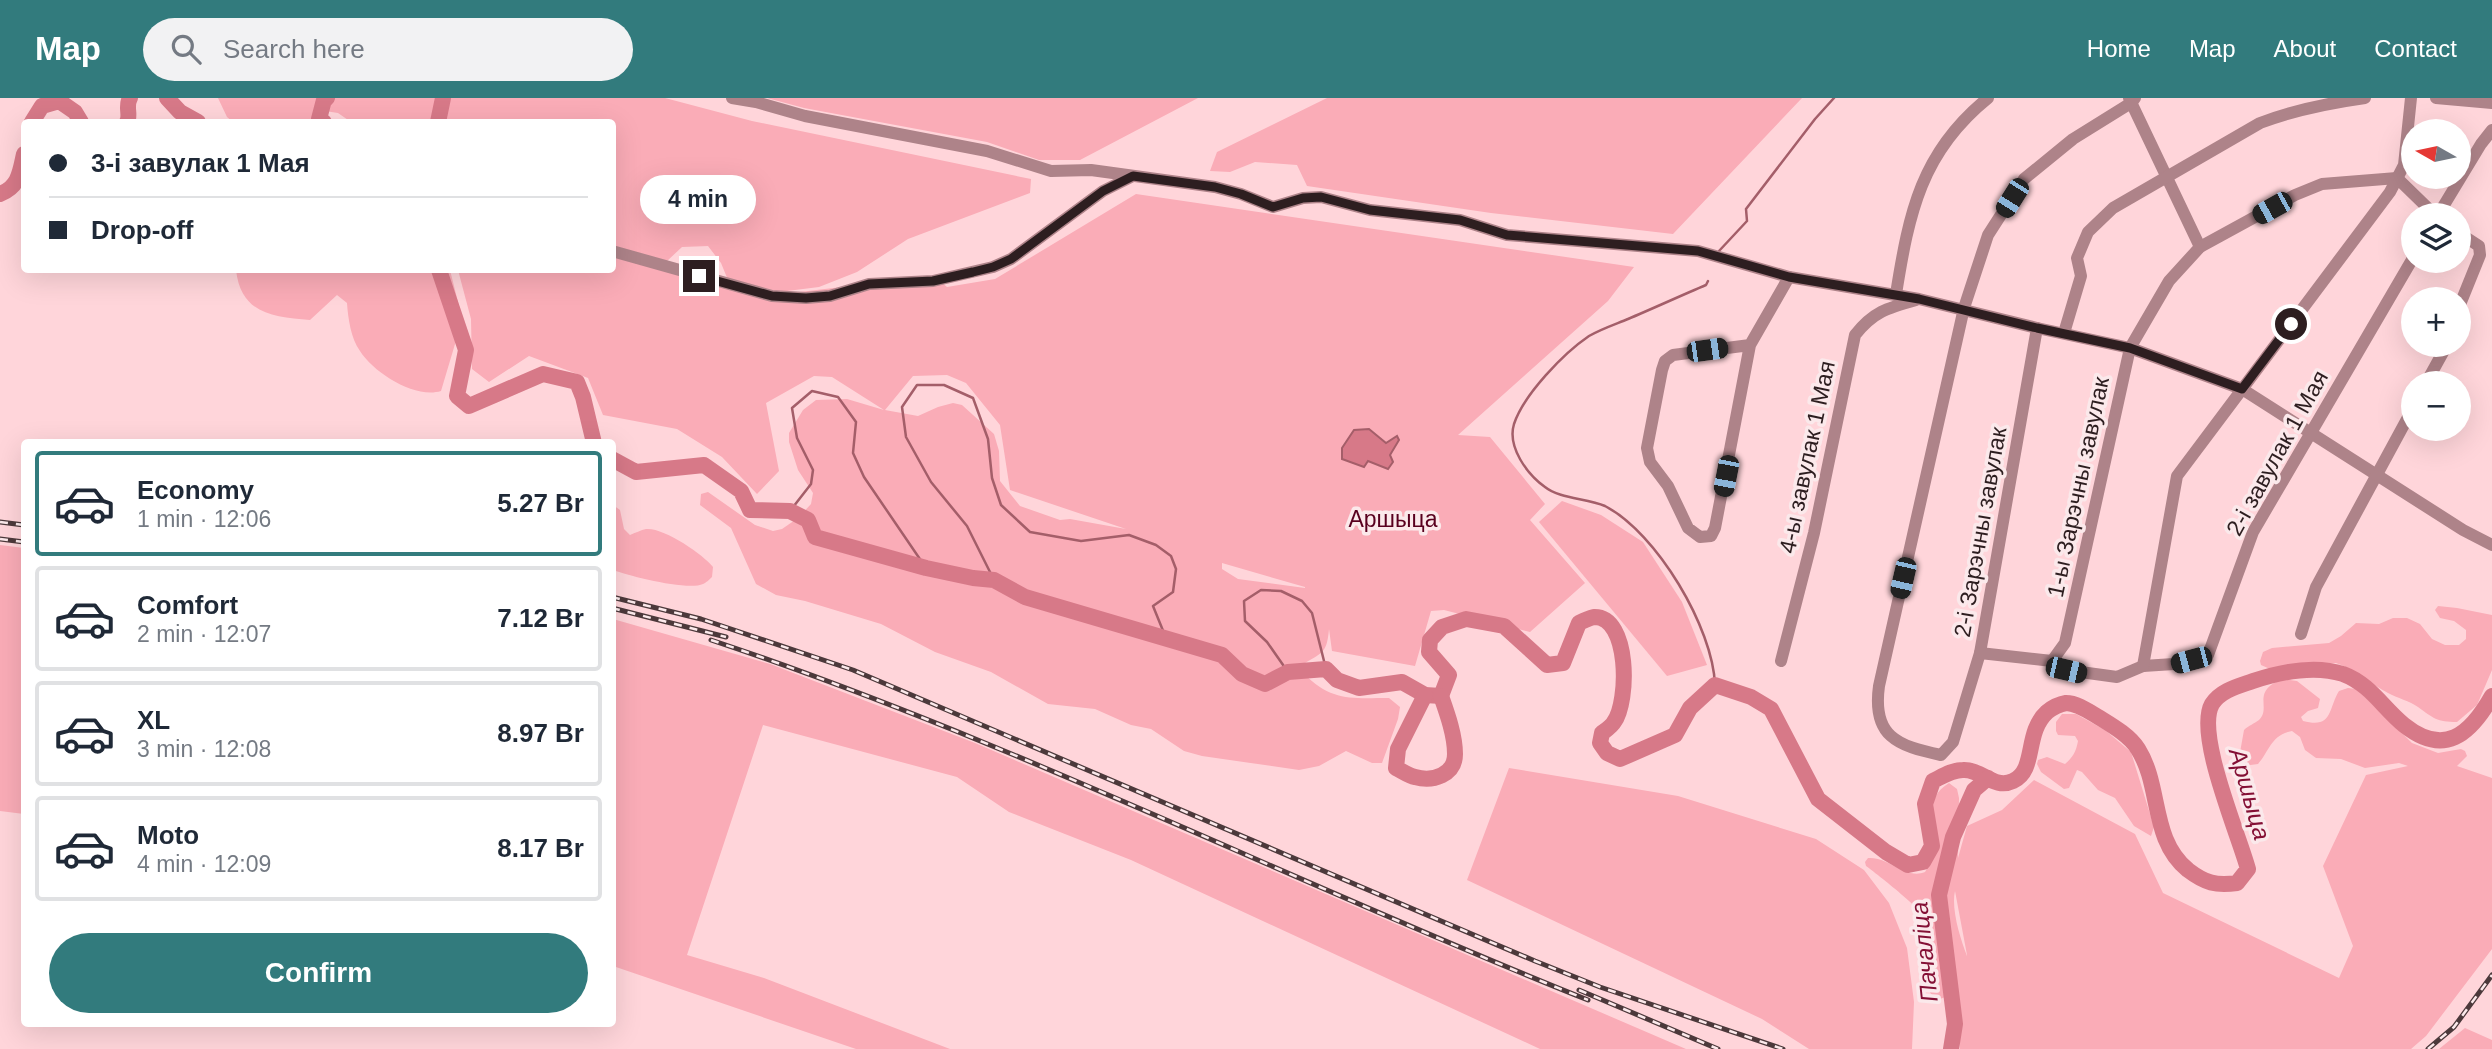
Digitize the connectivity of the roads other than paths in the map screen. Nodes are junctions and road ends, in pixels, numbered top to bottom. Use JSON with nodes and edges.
{"nodes":[{"id":1,"x":732,"y":98,"type":"edge"},
{"id":2,"x":1989,"y":98,"type":"edge"},
{"id":3,"x":2365,"y":98,"type":"edge"},
{"id":4,"x":2411,"y":98,"type":"edge"},
{"id":5,"x":2437,"y":98,"type":"edge"},
{"id":6,"x":2132,"y":100,"type":"edge"},
{"id":7,"x":2492,"y":103,"type":"edge"},
{"id":8,"x":2492,"y":130,"type":"edge"},
{"id":9,"x":1133,"y":176,"type":"junction"},
{"id":10,"x":2168,"y":176,"type":"junction"},
{"id":11,"x":2397,"y":178,"type":"junction"},
{"id":12,"x":2424,"y":203,"type":"edge"},
{"id":13,"x":2445,"y":203,"type":"edge"},
{"id":14,"x":2471,"y":241,"type":"edge"},
{"id":15,"x":2200,"y":247,"type":"junction"},
{"id":16,"x":616,"y":252,"type":"edge"},
{"id":17,"x":2404,"y":273,"type":"edge"},
{"id":18,"x":1789,"y":277,"type":"junction"},
{"id":19,"x":2467,"y":287,"type":"edge"},
{"id":20,"x":1896,"y":294,"type":"junction"},
{"id":21,"x":1919,"y":299,"type":"junction"},
{"id":22,"x":1964,"y":308,"type":"junction"},
{"id":23,"x":2037,"y":328,"type":"junction"},
{"id":24,"x":2064,"y":333,"type":"junction"},
{"id":25,"x":1750,"y":345,"type":"junction"},
{"id":26,"x":2130,"y":348,"type":"junction"},
{"id":27,"x":2242,"y":389,"type":"junction"},
{"id":28,"x":2401,"y":431,"type":"edge"},
{"id":29,"x":2311,"y":434,"type":"junction"},
{"id":30,"x":2378,"y":475,"type":"junction"},
{"id":31,"x":2492,"y":545,"type":"edge"},
{"id":32,"x":2301,"y":635,"type":"dead end"},
{"id":33,"x":1980,"y":653,"type":"junction"},
{"id":34,"x":1782,"y":661,"type":"dead end"},
{"id":35,"x":2052,"y":661,"type":"junction"},
{"id":36,"x":2143,"y":666,"type":"junction"}],
"edges":[{"from":1,"to":9,"type":"street"},
{"from":2,"to":20,"type":"street"},
{"from":3,"to":10,"type":"street"},
{"from":4,"to":11,"type":"street"},
{"from":5,"to":7,"type":"street"},
{"from":6,"to":10,"type":"street"},
{"from":6,"to":22,"type":"street"},
{"from":8,"to":13,"type":"street"},
{"from":9,"to":16,"type":"street"},
{"from":9,"to":18,"type":"street"},
{"from":10,"to":15,"type":"street"},
{"from":10,"to":24,"type":"street"},
{"from":11,"to":12,"type":"street"},
{"from":11,"to":15,"type":"street","name":"1-ы Зарэчны завулак"},
{"from":11,"to":27,"type":"street"},
{"from":14,"to":19,"type":"street"},
{"from":15,"to":26,"type":"street","name":"1-ы Зарэчны завулак"},
{"from":17,"to":29,"type":"street","name":"2-і завулак 1 Мая"},
{"from":18,"to":20,"type":"street"},
{"from":18,"to":25,"type":"street"},
{"from":20,"to":21,"type":"street"},
{"from":21,"to":22,"type":"street"},
{"from":21,"to":34,"type":"street","name":"4-ы завулак 1 Мая"},
{"from":22,"to":23,"type":"street"},
{"from":22,"to":33,"type":"street","name":"2-і Зарэчны завулак"},
{"from":23,"to":24,"type":"street"},
{"from":23,"to":33,"type":"street","name":"2-і Зарэчны завулак"},
{"from":24,"to":26,"type":"street"},
{"from":25,"to":25,"type":"street"},
{"from":26,"to":27,"type":"street"},
{"from":26,"to":35,"type":"street","name":"1-ы Зарэчны завулак"},
{"from":27,"to":29,"type":"street"},
{"from":27,"to":36,"type":"street"},
{"from":28,"to":30,"type":"street"},
{"from":29,"to":30,"type":"street"},
{"from":29,"to":36,"type":"street","name":"2-і завулак 1 Мая"},
{"from":30,"to":31,"type":"street"},
{"from":30,"to":32,"type":"street"},
{"from":33,"to":35,"type":"street"},
{"from":35,"to":36,"type":"street"}]}
